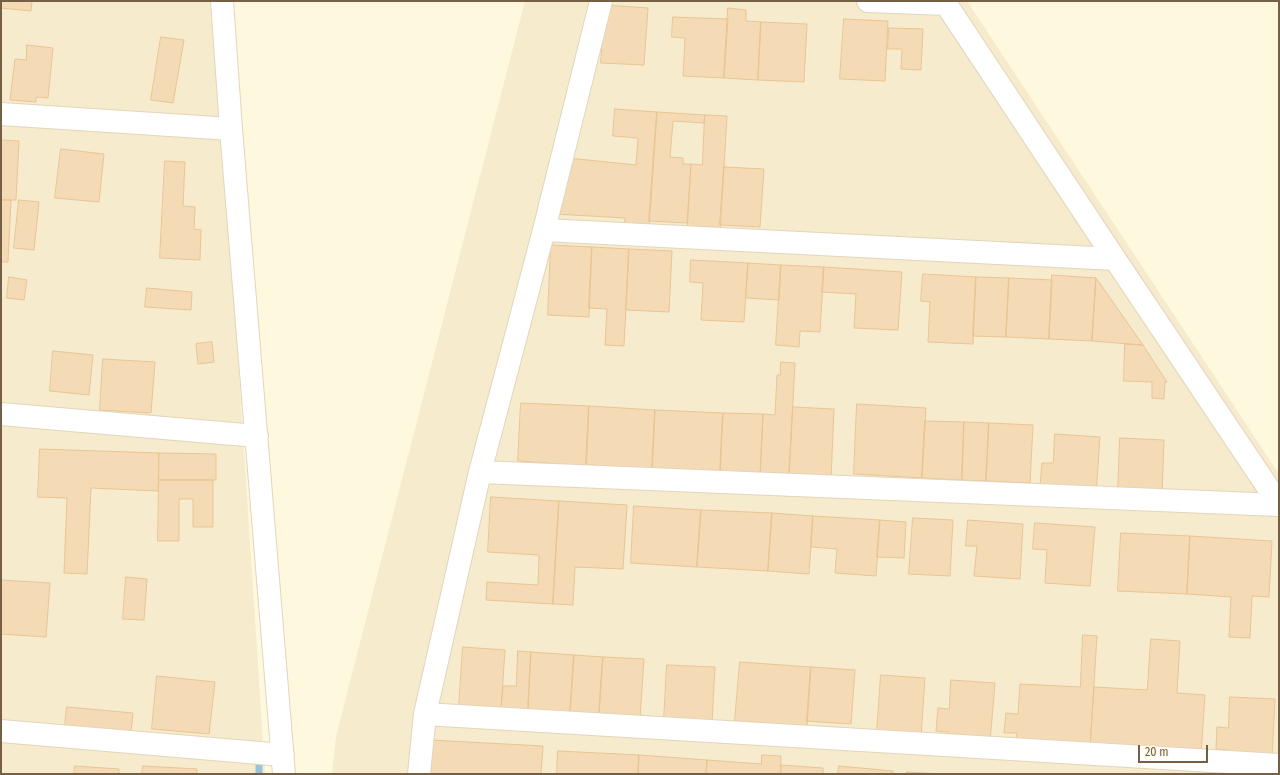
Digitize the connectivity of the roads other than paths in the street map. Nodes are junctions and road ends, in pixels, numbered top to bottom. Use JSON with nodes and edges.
{"nodes":[{"id":1,"x":222,"y":1,"type":"edge"},
{"id":2,"x":601,"y":1,"type":"edge"},
{"id":3,"x":868,"y":1,"type":"edge"},
{"id":4,"x":945,"y":2,"type":"edge"},
{"id":5,"x":1,"y":114,"type":"edge"},
{"id":6,"x":231,"y":129,"type":"junction"},
{"id":7,"x":544,"y":230,"type":"junction"},
{"id":8,"x":1114,"y":259,"type":"junction"},
{"id":9,"x":1,"y":414,"type":"edge"},
{"id":10,"x":257,"y":436,"type":"junction"},
{"id":11,"x":480,"y":472,"type":"junction"},
{"id":12,"x":1279,"y":504,"type":"edge"},
{"id":13,"x":425,"y":714,"type":"junction"},
{"id":14,"x":1,"y":731,"type":"edge"},
{"id":15,"x":284,"y":765,"type":"edge"},
{"id":16,"x":1279,"y":765,"type":"edge"},
{"id":17,"x":419,"y":774,"type":"edge"}],
"edges":[{"from":1,"to":6,"type":"street"},
{"from":2,"to":7,"type":"street"},
{"from":3,"to":4,"type":"street"},
{"from":4,"to":8,"type":"street"},
{"from":5,"to":6,"type":"street"},
{"from":6,"to":10,"type":"street"},
{"from":7,"to":8,"type":"street"},
{"from":7,"to":11,"type":"street"},
{"from":8,"to":12,"type":"street"},
{"from":9,"to":10,"type":"street"},
{"from":10,"to":15,"type":"street"},
{"from":11,"to":12,"type":"street"},
{"from":11,"to":13,"type":"street"},
{"from":13,"to":16,"type":"street"},
{"from":13,"to":17,"type":"street"},
{"from":14,"to":15,"type":"street"}]}
